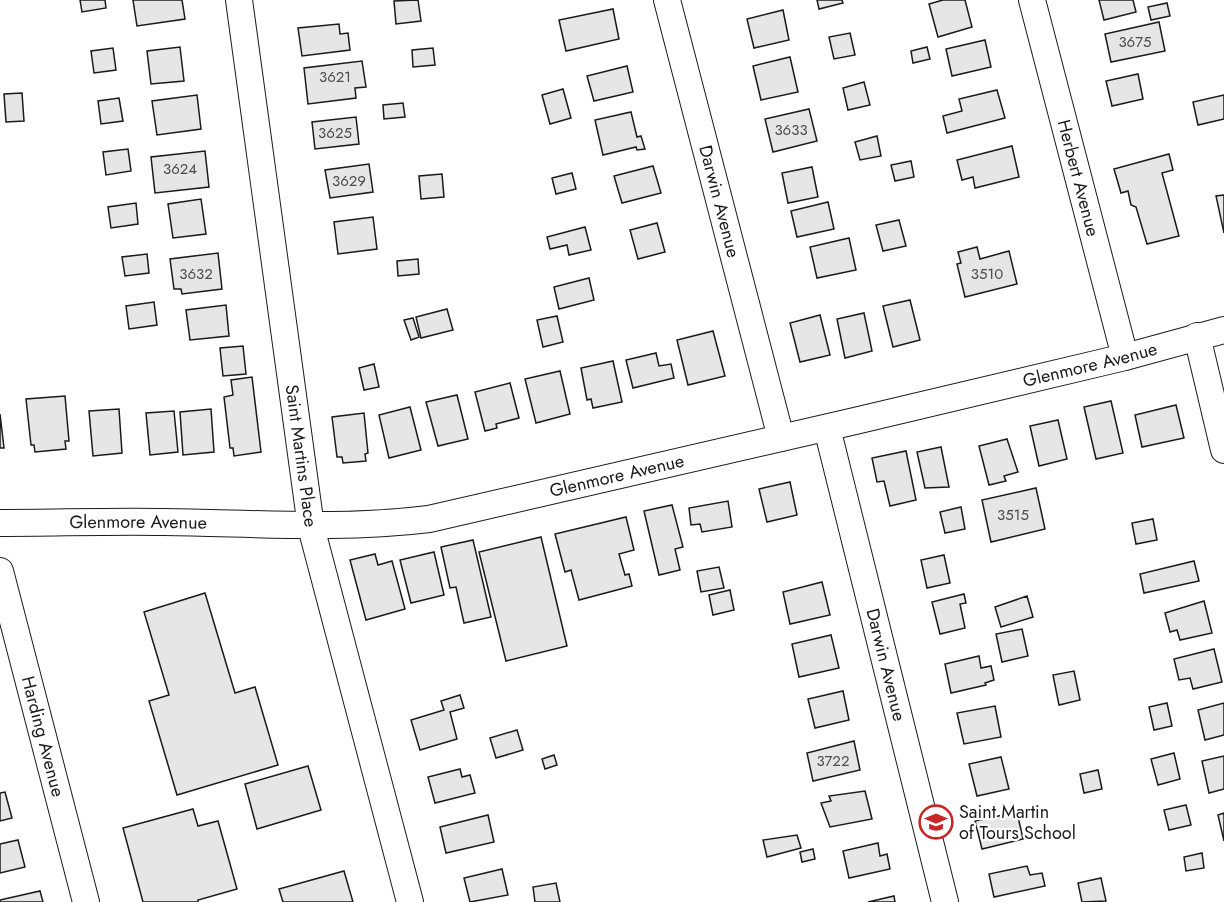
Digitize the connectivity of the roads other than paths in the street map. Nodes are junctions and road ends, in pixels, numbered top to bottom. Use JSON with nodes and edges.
{"nodes":[{"id":1,"x":239,"y":0,"type":"edge"},
{"id":2,"x":667,"y":0,"type":"edge"},
{"id":3,"x":1032,"y":0,"type":"edge"},
{"id":4,"x":1224,"y":330,"type":"edge"},
{"id":5,"x":1197,"y":336,"type":"junction"},
{"id":6,"x":1125,"y":357,"type":"junction"},
{"id":7,"x":827,"y":428,"type":"junction"},
{"id":8,"x":781,"y":438,"type":"junction"},
{"id":9,"x":1224,"y":450,"type":"edge"},
{"id":10,"x":0,"y":524,"type":"edge"},
{"id":11,"x":312,"y":527,"type":"junction"},
{"id":12,"x":0,"y":571,"type":"edge"},
{"id":13,"x":86,"y":902,"type":"edge"},
{"id":14,"x":410,"y":902,"type":"edge"},
{"id":15,"x":945,"y":902,"type":"edge"}],
"edges":[{"from":1,"to":11,"type":"street","name":"Saint Martins Place"},
{"from":2,"to":8,"type":"street","name":"Darwin Avenue"},
{"from":3,"to":6,"type":"street","name":"Herbert Avenue"},
{"from":4,"to":5,"type":"street","name":"Glenmore Avenue"},
{"from":5,"to":6,"type":"street","name":"Glenmore Avenue"},
{"from":5,"to":9,"type":"street"},
{"from":6,"to":7,"type":"street","name":"Glenmore Avenue"},
{"from":7,"to":8,"type":"street","name":"Glenmore Avenue"},
{"from":7,"to":15,"type":"street","name":"Darwin Avenue"},
{"from":8,"to":11,"type":"street","name":"Glenmore Avenue"},
{"from":10,"to":11,"type":"street","name":"Glenmore Avenue"},
{"from":11,"to":14,"type":"street","name":"Saint Martins Place"},
{"from":12,"to":13,"type":"street","name":"Harding Avenue"}]}
